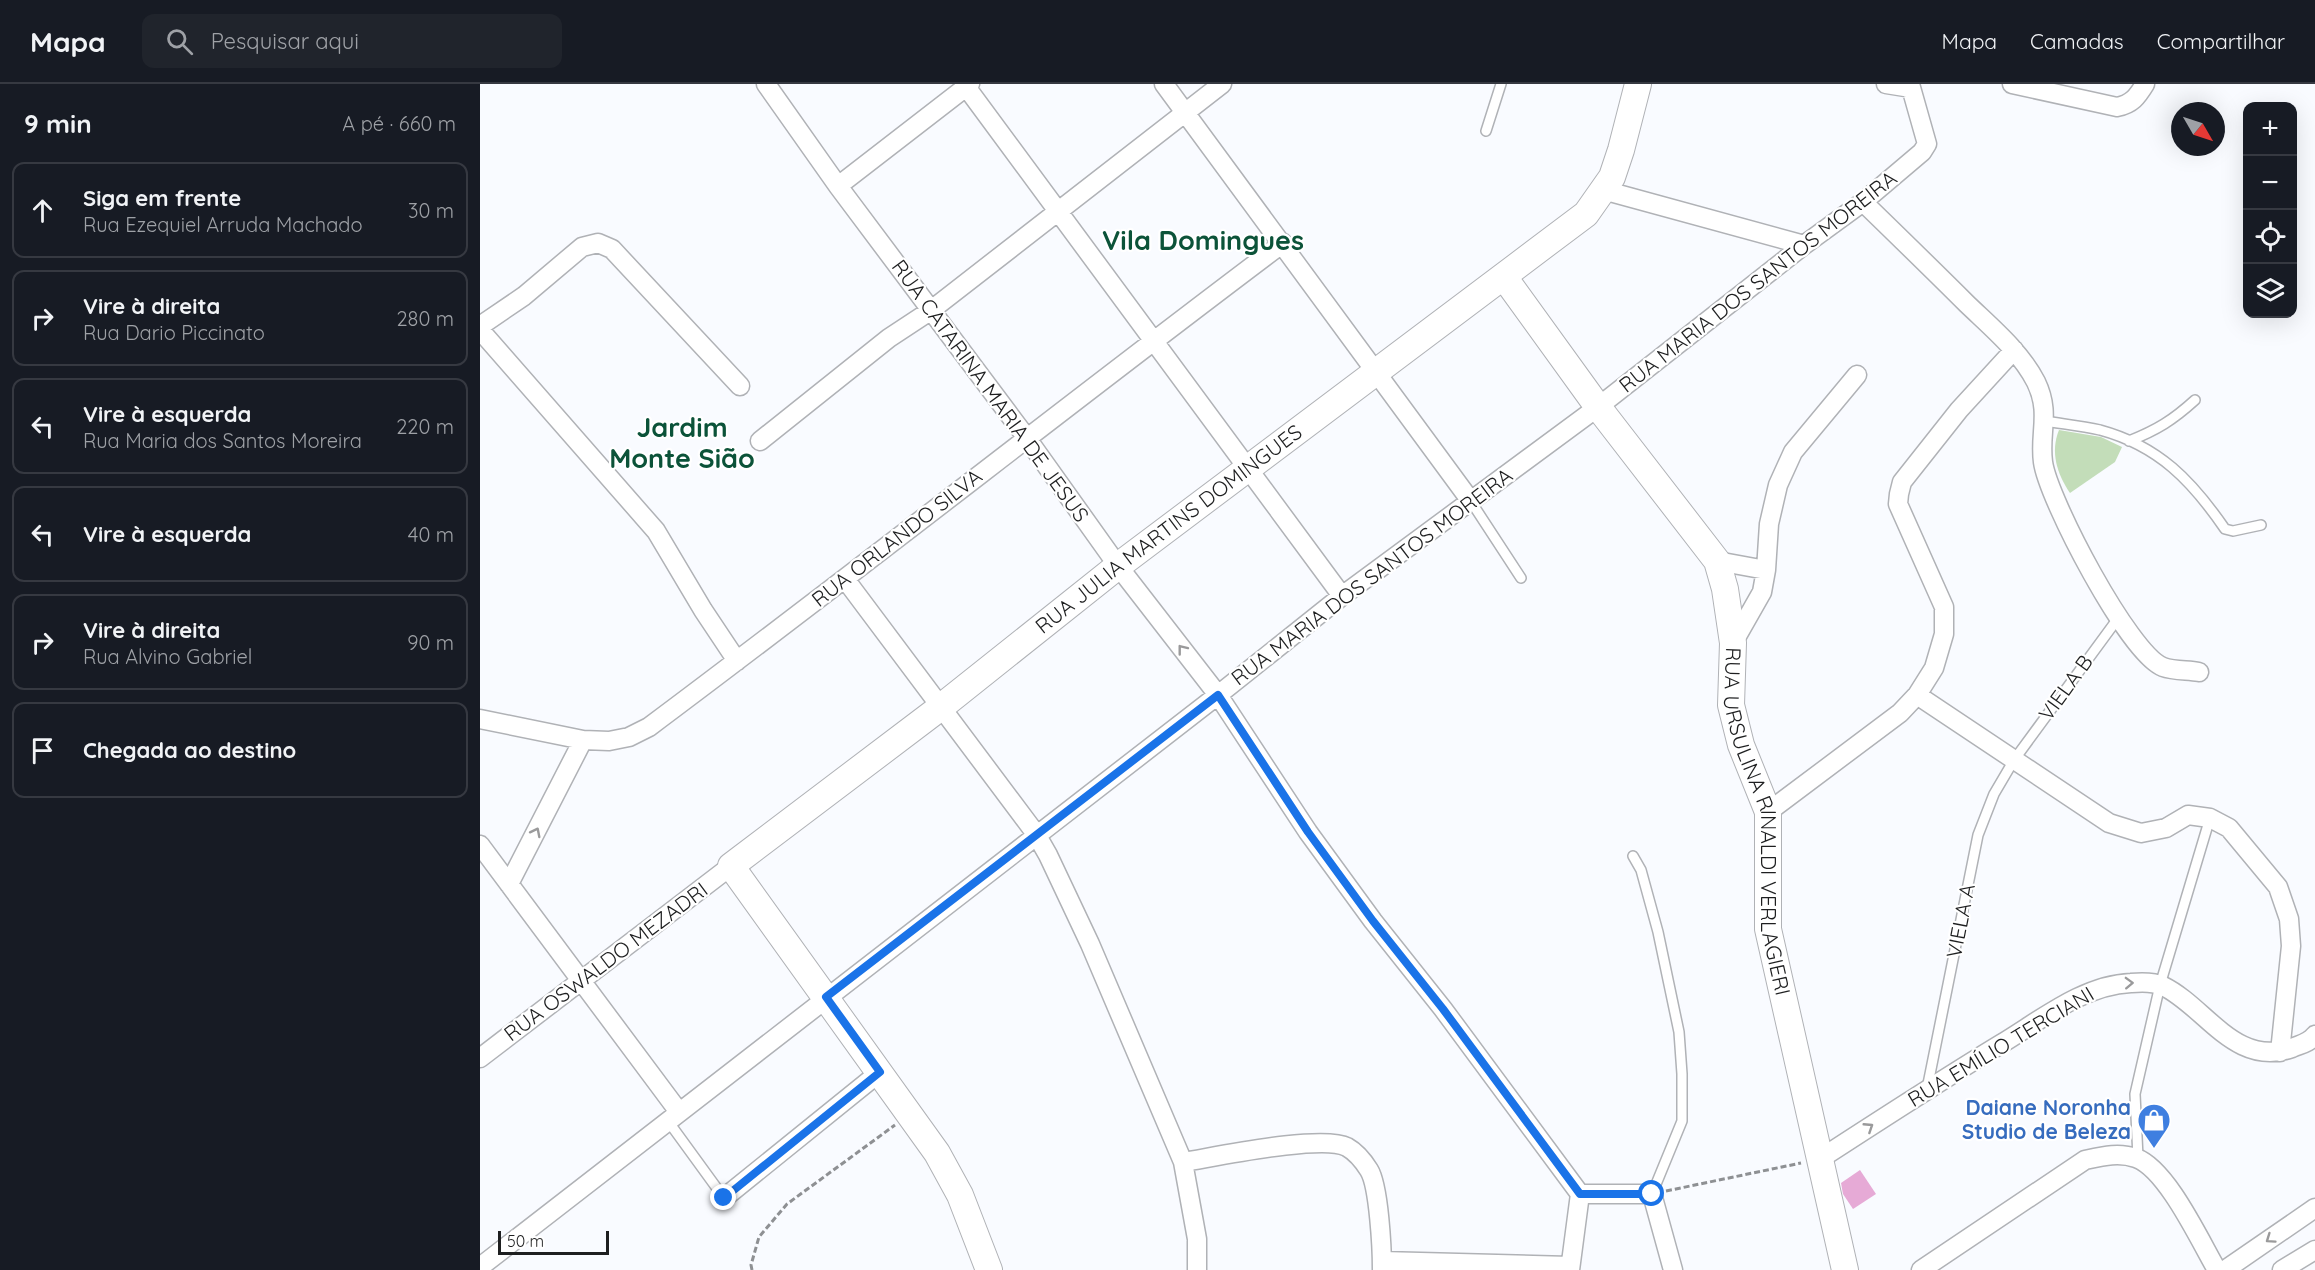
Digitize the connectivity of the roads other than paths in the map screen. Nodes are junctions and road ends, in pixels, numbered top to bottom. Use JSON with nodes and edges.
{"nodes":[{"id":1,"x":766,"y":84,"type":"edge"},
{"id":2,"x":1164,"y":84,"type":"edge"},
{"id":3,"x":1222,"y":84,"type":"edge"},
{"id":4,"x":1501,"y":84,"type":"edge"},
{"id":5,"x":1638,"y":84,"type":"edge"},
{"id":6,"x":1886,"y":84,"type":"edge"},
{"id":7,"x":2012,"y":84,"type":"edge"},
{"id":8,"x":2145,"y":84,"type":"edge"},
{"id":9,"x":967,"y":85,"type":"edge"},
{"id":10,"x":1911,"y":86,"type":"edge"},
{"id":11,"x":1186,"y":112,"type":"junction"},
{"id":12,"x":1486,"y":132,"type":"dead end"},
{"id":13,"x":838,"y":186,"type":"junction"},
{"id":14,"x":1603,"y":190,"type":"junction"},
{"id":15,"x":1863,"y":202,"type":"junction"},
{"id":16,"x":1057,"y":212,"type":"junction"},
{"id":17,"x":1283,"y":243,"type":"junction"},
{"id":18,"x":1804,"y":245,"type":"junction"},
{"id":19,"x":1504,"y":277,"type":"junction"},
{"id":20,"x":930,"y":311,"type":"junction"},
{"id":21,"x":480,"y":328,"type":"edge"},
{"id":22,"x":1152,"y":342,"type":"junction"},
{"id":23,"x":2014,"y":350,"type":"junction"},
{"id":24,"x":1376,"y":372,"type":"junction"},
{"id":25,"x":1857,"y":375,"type":"dead end"},
{"id":26,"x":740,"y":386,"type":"dead end"},
{"id":27,"x":2195,"y":400,"type":"dead end"},
{"id":28,"x":1598,"y":407,"type":"junction"},
{"id":29,"x":2045,"y":421,"type":"junction"},
{"id":30,"x":1026,"y":437,"type":"junction"},
{"id":31,"x":760,"y":441,"type":"dead end"},
{"id":32,"x":2129,"y":441,"type":"junction"},
{"id":33,"x":1247,"y":469,"type":"junction"},
{"id":34,"x":1470,"y":500,"type":"junction"},
{"id":35,"x":2262,"y":525,"type":"dead end"},
{"id":36,"x":1717,"y":561,"type":"junction"},
{"id":37,"x":1118,"y":566,"type":"junction"},
{"id":38,"x":1766,"y":570,"type":"junction"},
{"id":39,"x":1521,"y":578,"type":"dead end"},
{"id":40,"x":845,"y":579,"type":"junction"},
{"id":41,"x":1342,"y":596,"type":"junction"},
{"id":42,"x":2119,"y":617,"type":"junction"},
{"id":43,"x":1733,"y":643,"type":"junction"},
{"id":44,"x":737,"y":661,"type":"junction"},
{"id":45,"x":2199,"y":672,"type":"dead end"},
{"id":46,"x":1218,"y":695,"type":"junction"},
{"id":47,"x":1917,"y":695,"type":"junction"},
{"id":48,"x":941,"y":707,"type":"junction"},
{"id":49,"x":480,"y":719,"type":"edge"},
{"id":50,"x":583,"y":740,"type":"junction"},
{"id":51,"x":2014,"y":760,"type":"junction"},
{"id":52,"x":1768,"y":812,"type":"junction"},
{"id":53,"x":2211,"y":818,"type":"junction"},
{"id":54,"x":1036,"y":834,"type":"junction"},
{"id":55,"x":480,"y":845,"type":"edge"},
{"id":56,"x":1633,"y":856,"type":"dead end"},
{"id":57,"x":731,"y":866,"type":"junction"},
{"id":58,"x":509,"y":884,"type":"junction"},
{"id":59,"x":581,"y":982,"type":"junction"},
{"id":60,"x":2160,"y":985,"type":"junction"},
{"id":61,"x":826,"y":997,"type":"junction"},
{"id":62,"x":2315,"y":1035,"type":"edge"},
{"id":63,"x":2280,"y":1052,"type":"junction"},
{"id":64,"x":480,"y":1059,"type":"edge"},
{"id":65,"x":880,"y":1072,"type":"junction"},
{"id":66,"x":1927,"y":1089,"type":"junction"},
{"id":67,"x":674,"y":1117,"type":"junction"},
{"id":68,"x":2138,"y":1158,"type":"junction"},
{"id":69,"x":1820,"y":1159,"type":"junction"},
{"id":70,"x":1183,"y":1162,"type":"junction"},
{"id":71,"x":1580,"y":1194,"type":"junction"},
{"id":72,"x":1652,"y":1194,"type":"junction"},
{"id":73,"x":724,"y":1198,"type":"joint"},
{"id":74,"x":2315,"y":1208,"type":"edge"},
{"id":75,"x":2313,"y":1254,"type":"edge"},
{"id":76,"x":1382,"y":1266,"type":"edge"},
{"id":77,"x":480,"y":1267,"type":"edge"},
{"id":78,"x":1570,"y":1268,"type":"edge"},
{"id":79,"x":988,"y":1270,"type":"edge"},
{"id":80,"x":1197,"y":1270,"type":"edge"},
{"id":81,"x":1673,"y":1270,"type":"edge"},
{"id":82,"x":1845,"y":1270,"type":"edge"},
{"id":83,"x":1921,"y":1270,"type":"edge"},
{"id":84,"x":2217,"y":1270,"type":"edge"},
{"id":85,"x":2225,"y":1270,"type":"edge"},
{"id":86,"x":2282,"y":1270,"type":"edge"}],
"edges":[{"from":1,"to":13,"type":"street","name":"RUA CATARINA MARIA DE JESUS"},
{"from":2,"to":11,"type":"street"},
{"from":3,"to":11,"type":"street"},
{"from":4,"to":12,"type":"lane"},
{"from":5,"to":14,"type":"main road","name":"RUA JULIA MARTINS DOMINGUES"},
{"from":6,"to":10,"type":"street"},
{"from":7,"to":8,"type":"street"},
{"from":9,"to":13,"type":"street"},
{"from":9,"to":16,"type":"street"},
{"from":10,"to":15,"type":"street","name":"RUA MARIA DOS SANTOS MOREIRA"},
{"from":11,"to":16,"type":"street"},
{"from":11,"to":17,"type":"street"},
{"from":13,"to":20,"type":"street","name":"RUA CATARINA MARIA DE JESUS"},
{"from":14,"to":18,"type":"street"},
{"from":14,"to":19,"type":"main road","name":"RUA JULIA MARTINS DOMINGUES"},
{"from":15,"to":18,"type":"street","name":"RUA MARIA DOS SANTOS MOREIRA"},
{"from":15,"to":23,"type":"street"},
{"from":16,"to":20,"type":"street"},
{"from":16,"to":22,"type":"street"},
{"from":17,"to":22,"type":"street","name":"RUA ORLANDO SILVA"},
{"from":17,"to":24,"type":"street"},
{"from":18,"to":28,"type":"street","name":"RUA MARIA DOS SANTOS MOREIRA"},
{"from":19,"to":24,"type":"main road","name":"RUA JULIA MARTINS DOMINGUES"},
{"from":19,"to":28,"type":"main road","name":"RUA URSULINA RINALDI VERLAGIERI"},
{"from":20,"to":30,"type":"street","name":"RUA CATARINA MARIA DE JESUS"},
{"from":20,"to":31,"type":"street"},
{"from":21,"to":26,"type":"street"},
{"from":21,"to":44,"type":"street"},
{"from":22,"to":30,"type":"street","name":"RUA ORLANDO SILVA"},
{"from":22,"to":33,"type":"street"},
{"from":23,"to":29,"type":"street"},
{"from":23,"to":47,"type":"street"},
{"from":24,"to":33,"type":"main road","name":"RUA JULIA MARTINS DOMINGUES"},
{"from":24,"to":34,"type":"street"},
{"from":25,"to":38,"type":"street"},
{"from":27,"to":32,"type":"lane"},
{"from":28,"to":34,"type":"street","name":"RUA MARIA DOS SANTOS MOREIRA"},
{"from":28,"to":36,"type":"main road","name":"RUA URSULINA RINALDI VERLAGIERI"},
{"from":29,"to":32,"type":"lane"},
{"from":29,"to":42,"type":"street"},
{"from":30,"to":37,"type":"street","name":"RUA CATARINA MARIA DE JESUS"},
{"from":30,"to":40,"type":"street","name":"RUA ORLANDO SILVA"},
{"from":32,"to":35,"type":"lane"},
{"from":33,"to":37,"type":"main road","name":"RUA JULIA MARTINS DOMINGUES"},
{"from":33,"to":41,"type":"street"},
{"from":34,"to":39,"type":"lane"},
{"from":34,"to":41,"type":"street","name":"RUA MARIA DOS SANTOS MOREIRA"},
{"from":36,"to":38,"type":"street"},
{"from":36,"to":43,"type":"main road","name":"RUA URSULINA RINALDI VERLAGIERI"},
{"from":46,"to":37,"type":"street","name":"RUA CATARINA MARIA DE JESUS","one_way":true},
{"from":37,"to":48,"type":"main road","name":"RUA JULIA MARTINS DOMINGUES"},
{"from":38,"to":43,"type":"street"},
{"from":40,"to":44,"type":"street","name":"RUA ORLANDO SILVA"},
{"from":40,"to":48,"type":"street"},
{"from":41,"to":46,"type":"street","name":"RUA MARIA DOS SANTOS MOREIRA"},
{"from":42,"to":45,"type":"street"},
{"from":42,"to":51,"type":"lane","name":"VIELA B"},
{"from":43,"to":52,"type":"main road","name":"RUA URSULINA RINALDI VERLAGIERI"},
{"from":44,"to":50,"type":"street","name":"RUA ORLANDO SILVA"},
{"from":46,"to":54,"type":"street","name":"RUA MARIA DOS SANTOS MOREIRA"},
{"from":46,"to":71,"type":"street","name":"RUA CATARINA MARIA DE JESUS"},
{"from":47,"to":51,"type":"street"},
{"from":47,"to":52,"type":"street"},
{"from":48,"to":54,"type":"street"},
{"from":48,"to":57,"type":"main road","name":"RUA JULIA MARTINS DOMINGUES"},
{"from":49,"to":50,"type":"street","name":"RUA ORLANDO SILVA"},
{"from":58,"to":50,"type":"street","one_way":true},
{"from":51,"to":53,"type":"street"},
{"from":51,"to":66,"type":"lane","name":"VIELA A"},
{"from":52,"to":69,"type":"main road","name":"RUA URSULINA RINALDI VERLAGIERI"},
{"from":53,"to":60,"type":"lane"},
{"from":53,"to":63,"type":"street"},
{"from":54,"to":61,"type":"street","name":"RUA MARIA DOS SANTOS MOREIRA"},
{"from":54,"to":70,"type":"street"},
{"from":55,"to":58,"type":"street"},
{"from":56,"to":72,"type":"lane"},
{"from":57,"to":59,"type":"street","name":"RUA OSWALDO MEZADRI"},
{"from":57,"to":61,"type":"main road"},
{"from":58,"to":59,"type":"street"},
{"from":59,"to":64,"type":"street","name":"RUA OSWALDO MEZADRI"},
{"from":59,"to":67,"type":"street"},
{"from":60,"to":63,"type":"street","name":"RUA EMÍLIO TERCIANI"},
{"from":66,"to":60,"type":"street","name":"RUA EMÍLIO TERCIANI","one_way":true},
{"from":60,"to":68,"type":"lane"},
{"from":61,"to":65,"type":"main road"},
{"from":61,"to":67,"type":"street","name":"RUA MARIA DOS SANTOS MOREIRA"},
{"from":62,"to":63,"type":"street","name":"RUA EMÍLIO TERCIANI"},
{"from":65,"to":73,"type":"street"},
{"from":65,"to":79,"type":"main road"},
{"from":69,"to":66,"type":"street","name":"RUA EMÍLIO TERCIANI","one_way":true},
{"from":67,"to":73,"type":"lane"},
{"from":67,"to":77,"type":"street","name":"RUA MARIA DOS SANTOS MOREIRA"},
{"from":68,"to":83,"type":"street"},
{"from":68,"to":84,"type":"street"},
{"from":69,"to":82,"type":"main road","name":"RUA URSULINA RINALDI VERLAGIERI"},
{"from":70,"to":76,"type":"street"},
{"from":70,"to":80,"type":"street"},
{"from":71,"to":72,"type":"street"},
{"from":71,"to":78,"type":"street"},
{"from":72,"to":81,"type":"street"},
{"from":74,"to":85,"type":"street","one_way":true},
{"from":75,"to":86,"type":"street"},
{"from":76,"to":78,"type":"street"}]}
